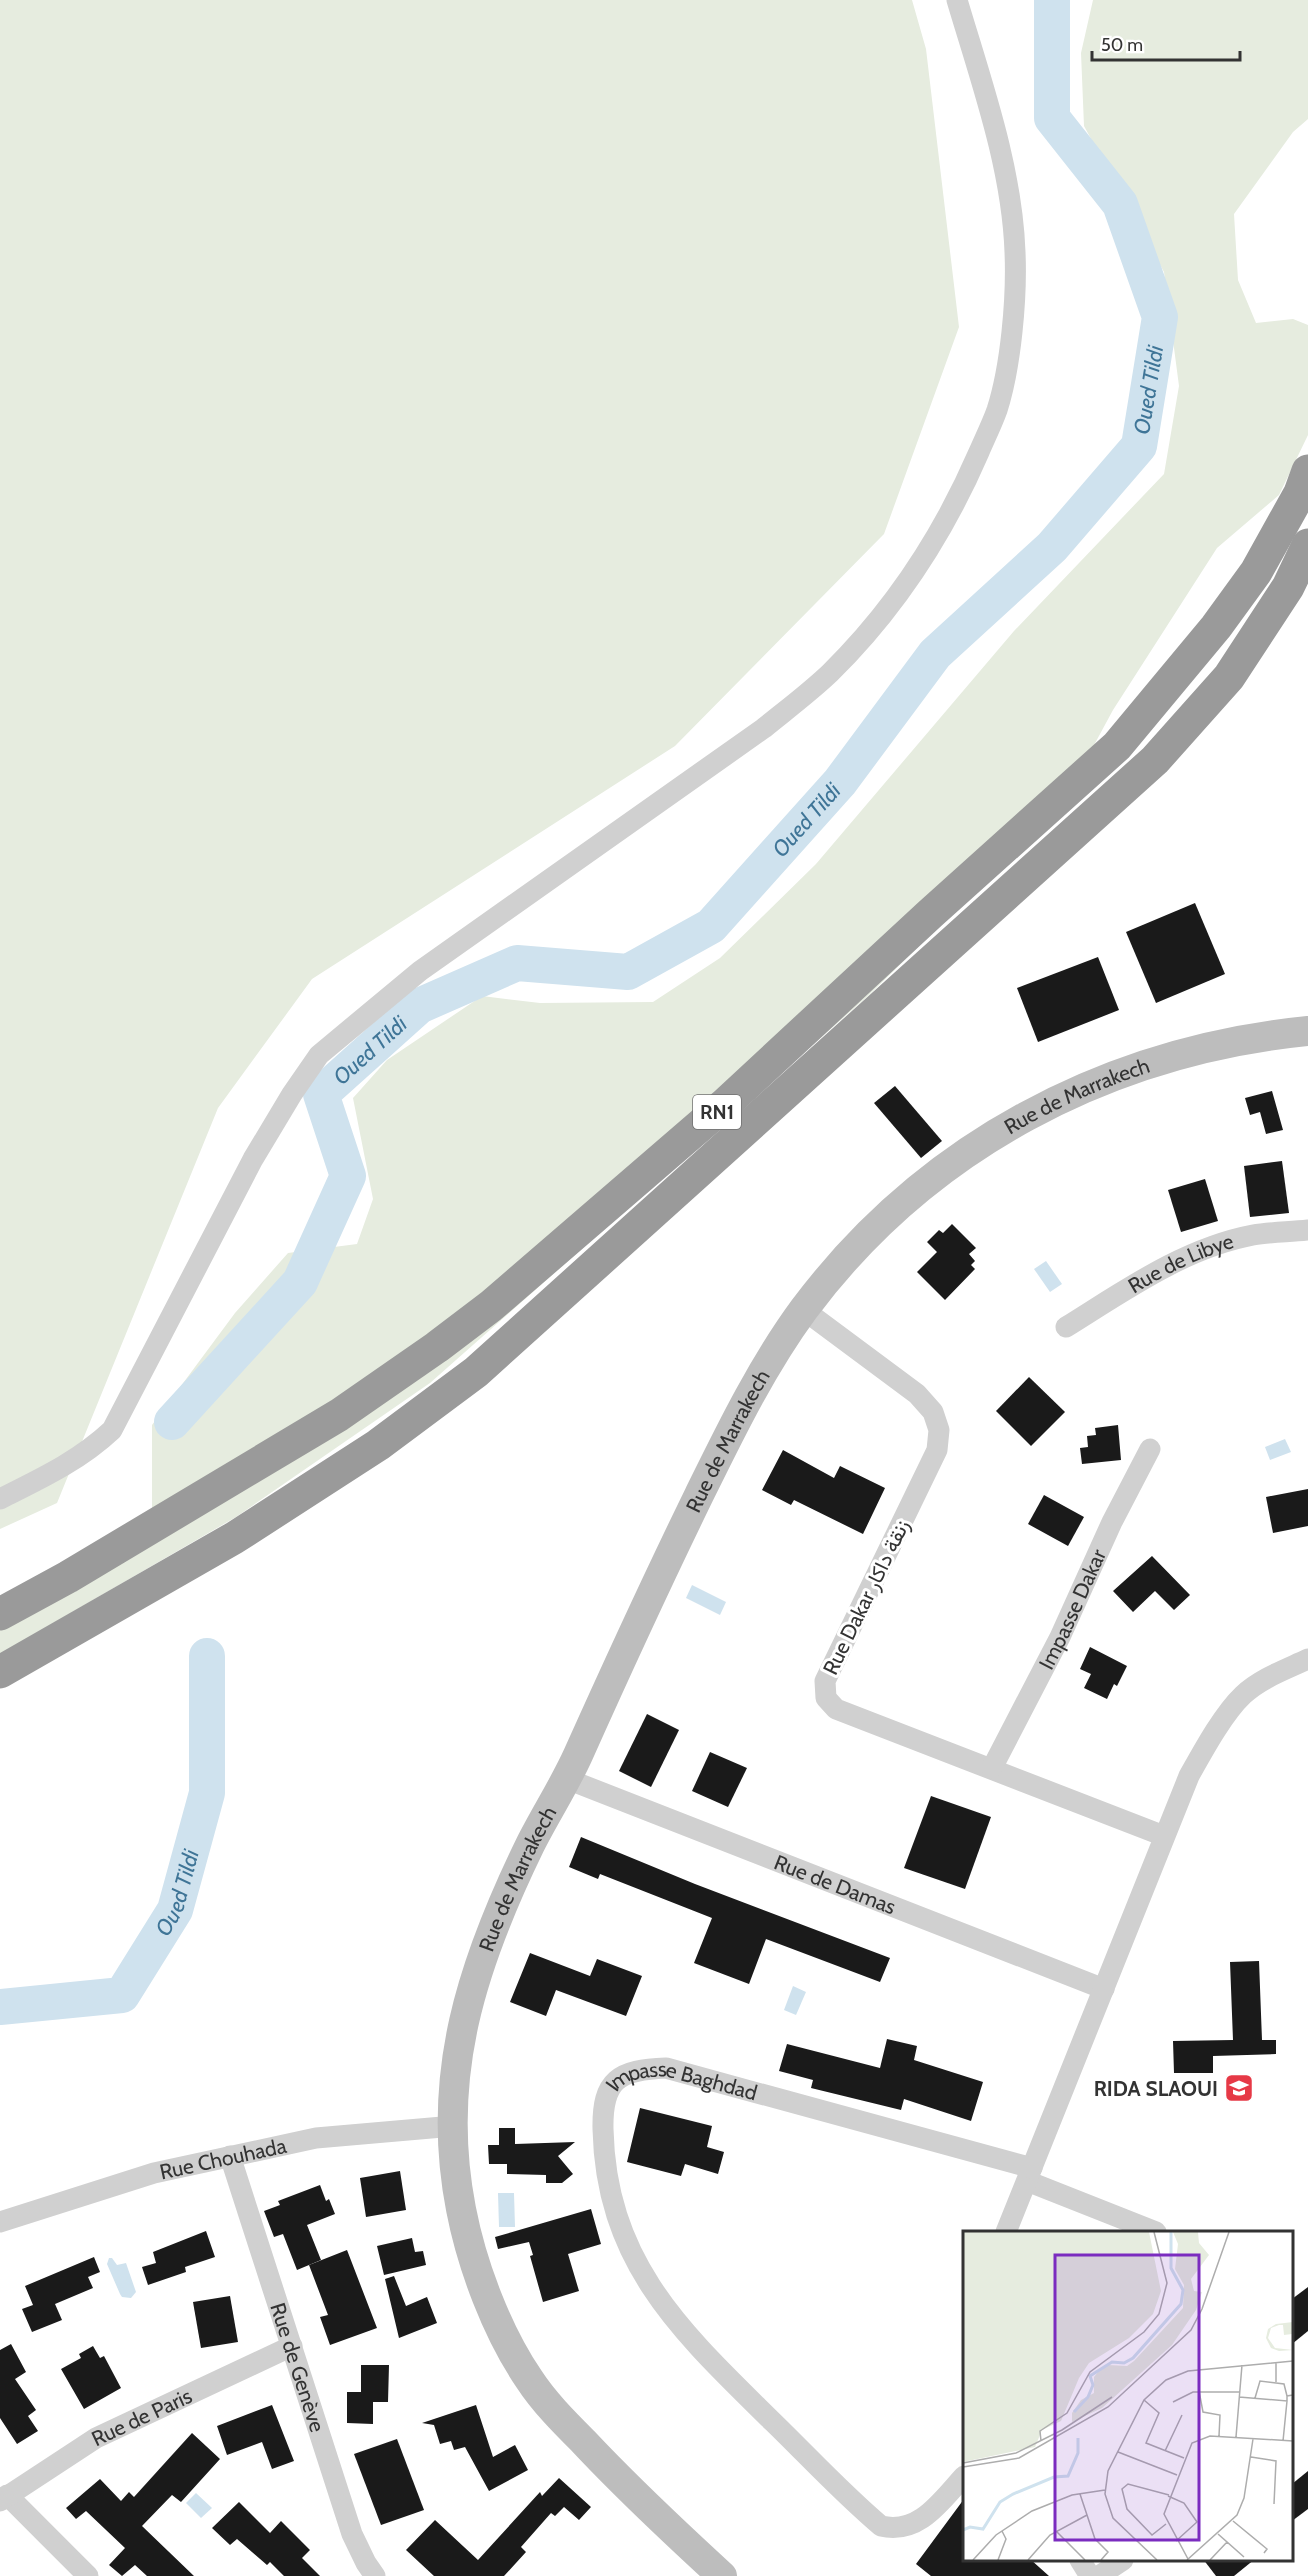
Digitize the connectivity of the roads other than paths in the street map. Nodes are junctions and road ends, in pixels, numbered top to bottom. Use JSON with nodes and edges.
{"nodes":[{"id":1,"x":957,"y":0,"type":"edge"},
{"id":2,"x":1308,"y":471,"type":"edge"},
{"id":3,"x":1308,"y":544,"type":"edge"},
{"id":4,"x":1308,"y":1031,"type":"edge"},
{"id":5,"x":1308,"y":1230,"type":"edge"},
{"id":6,"x":804,"y":1310,"type":"junction"},
{"id":7,"x":1066,"y":1328,"type":"dead end"},
{"id":8,"x":1150,"y":1449,"type":"dead end"},
{"id":9,"x":0,"y":1499,"type":"edge"},
{"id":10,"x":0,"y":1614,"type":"edge"},
{"id":11,"x":1308,"y":1659,"type":"edge"},
{"id":12,"x":0,"y":1672,"type":"edge"},
{"id":13,"x":992,"y":1768,"type":"junction"},
{"id":14,"x":567,"y":1779,"type":"junction"},
{"id":15,"x":1164,"y":1836,"type":"junction"},
{"id":16,"x":1104,"y":1989,"type":"junction"},
{"id":17,"x":454,"y":2126,"type":"junction"},
{"id":18,"x":230,"y":2156,"type":"junction"},
{"id":19,"x":1030,"y":2174,"type":"junction"},
{"id":20,"x":0,"y":2222,"type":"edge"},
{"id":21,"x":1006,"y":2231,"type":"edge"},
{"id":22,"x":1154,"y":2231,"type":"edge"},
{"id":23,"x":292,"y":2346,"type":"junction"},
{"id":24,"x":963,"y":2477,"type":"edge"},
{"id":25,"x":4,"y":2498,"type":"edge"},
{"id":26,"x":1081,"y":2561,"type":"edge"},
{"id":27,"x":1120,"y":2561,"type":"edge"},
{"id":28,"x":88,"y":2576,"type":"edge"},
{"id":29,"x":375,"y":2576,"type":"edge"},
{"id":30,"x":722,"y":2576,"type":"edge"},
{"id":31,"x":1090,"y":2576,"type":"edge"},
{"id":32,"x":1099,"y":2576,"type":"edge"}],
"edges":[{"from":1,"to":9,"type":"street"},
{"from":2,"to":10,"type":"highway","number":"RN1"},
{"from":3,"to":12,"type":"highway","number":"RN1"},
{"from":4,"to":6,"type":"street","name":"Rue de Marrakech"},
{"from":5,"to":7,"type":"street","name":"Rue de Libye"},
{"from":6,"to":13,"type":"street","name":"Rue Dakar زنقة داكار"},
{"from":6,"to":14,"type":"street","name":"Rue de Marrakech"},
{"from":8,"to":13,"type":"street","name":"Impasse Dakar"},
{"from":11,"to":15,"type":"street"},
{"from":13,"to":15,"type":"street","name":"Rue Dakar زنقة داكار"},
{"from":14,"to":16,"type":"street","name":"Rue de Damas"},
{"from":14,"to":17,"type":"street","name":"Rue de Marrakech"},
{"from":15,"to":16,"type":"street"},
{"from":16,"to":19,"type":"street"},
{"from":17,"to":18,"type":"street","name":"Rue Chouhada"},
{"from":17,"to":30,"type":"street","name":"Rue de Marrakech"},
{"from":18,"to":20,"type":"street","name":"Rue Chouhada"},
{"from":18,"to":23,"type":"street","name":"Rue de Genève"},
{"from":19,"to":21,"type":"street"},
{"from":19,"to":22,"type":"street","name":"Impasse Baghdad"},
{"from":19,"to":24,"type":"street","name":"Impasse Baghdad"},
{"from":23,"to":25,"type":"street","name":"Rue de Paris"},
{"from":23,"to":29,"type":"street","name":"Rue de Genève"},
{"from":25,"to":28,"type":"street"},
{"from":26,"to":31,"type":"street"},
{"from":27,"to":32,"type":"street"}]}
